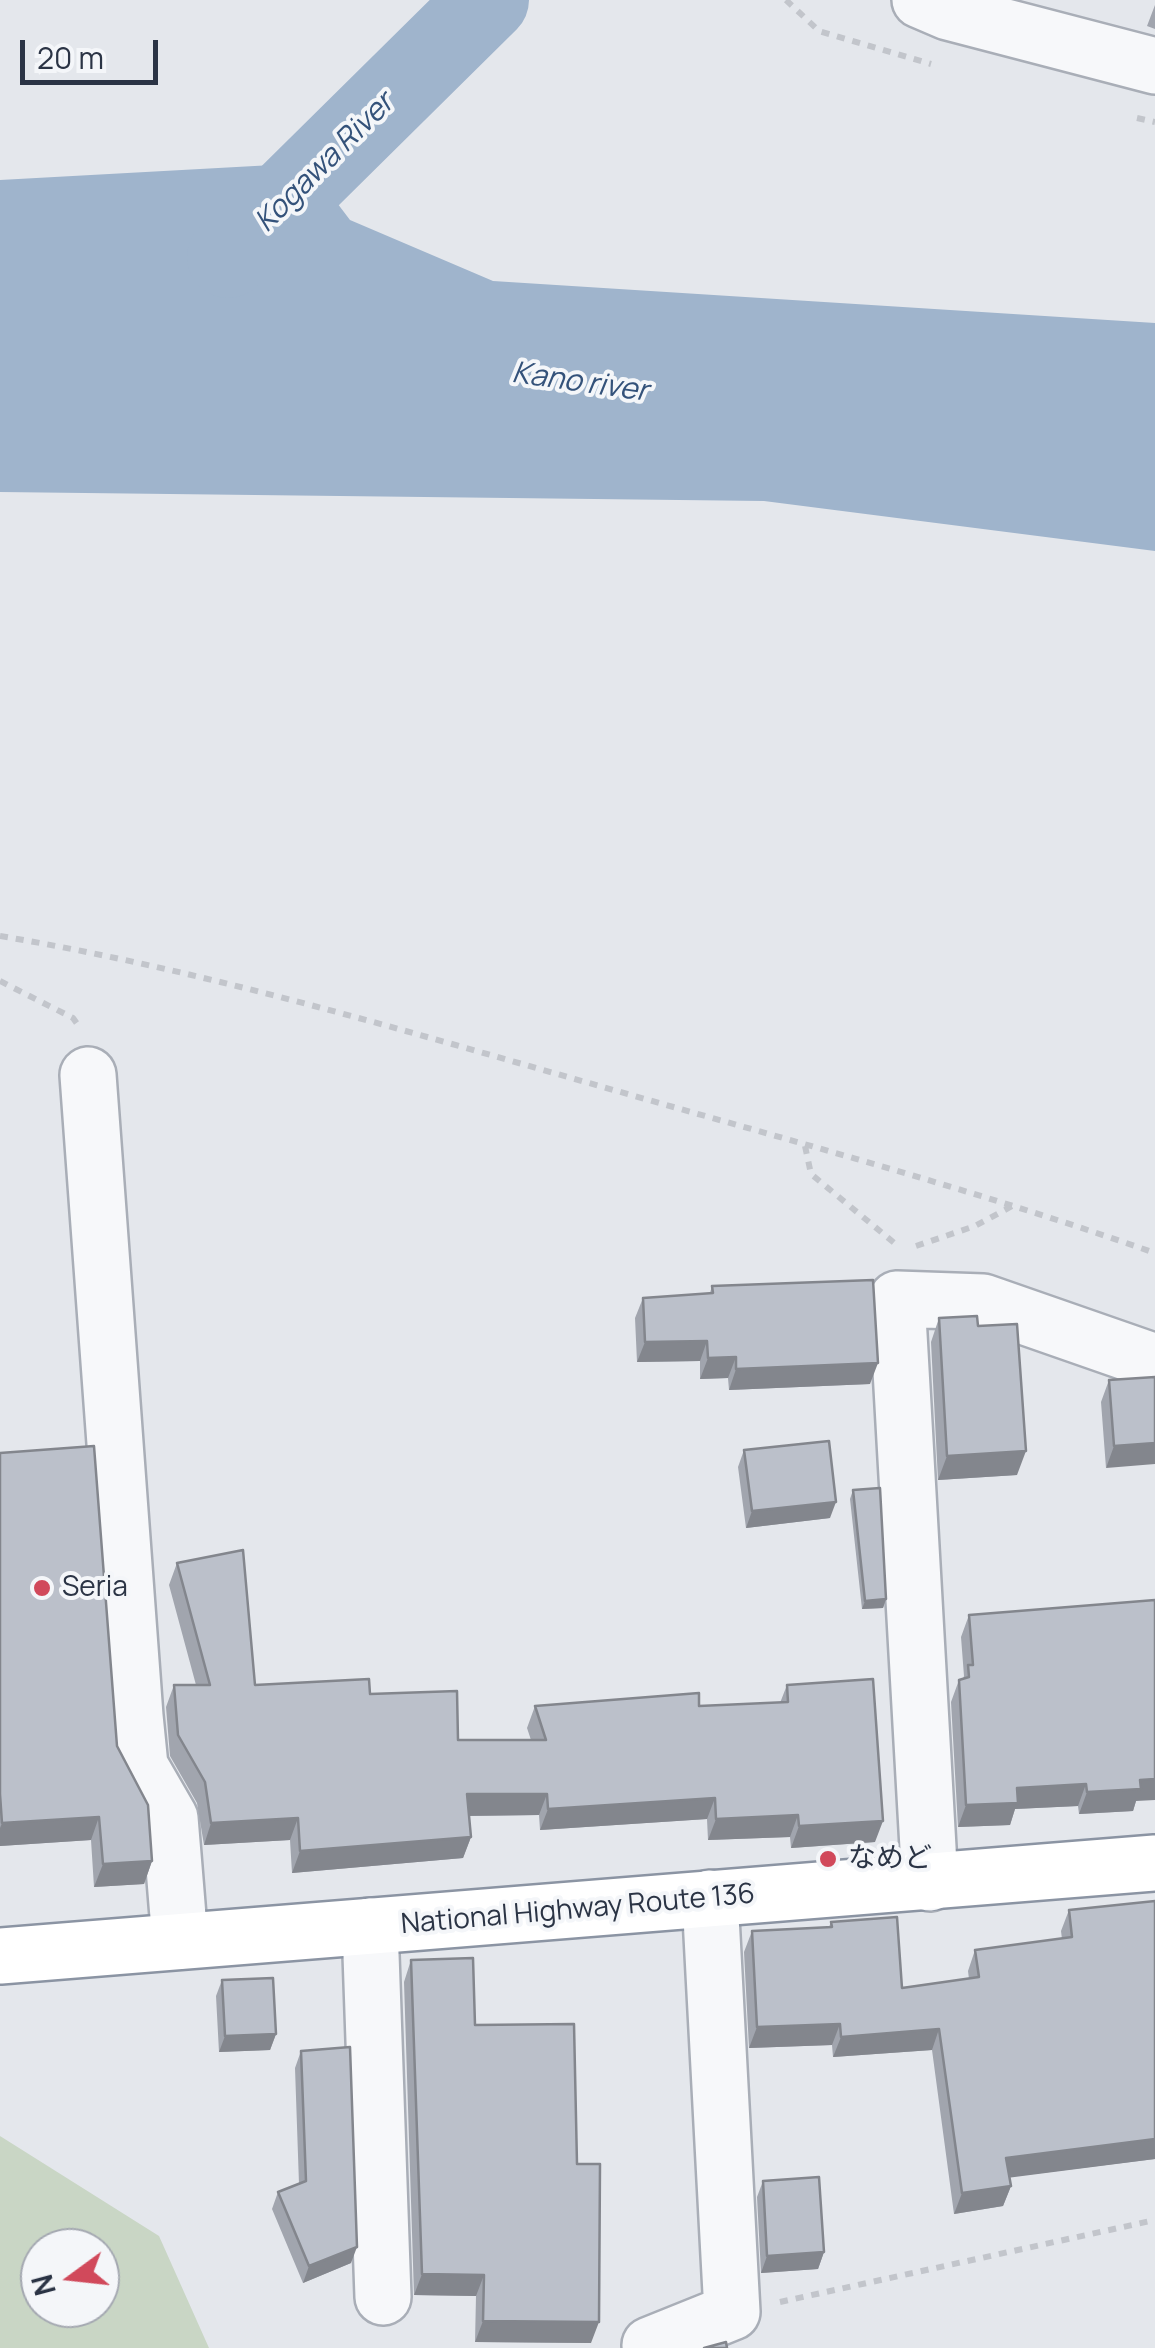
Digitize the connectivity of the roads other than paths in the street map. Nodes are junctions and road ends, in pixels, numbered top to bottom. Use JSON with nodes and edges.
{"nodes":[{"id":1,"x":920,"y":0,"type":"edge"},
{"id":2,"x":1155,"y":66,"type":"edge"},
{"id":3,"x":88,"y":1075,"type":"road end"},
{"id":4,"x":1155,"y":1362,"type":"edge"},
{"id":5,"x":1155,"y":1863,"type":"edge"},
{"id":6,"x":930,"y":1883,"type":"junction"},
{"id":7,"x":710,"y":1898,"type":"junction"},
{"id":8,"x":370,"y":1926,"type":"junction"},
{"id":9,"x":180,"y":1941,"type":"junction"},
{"id":10,"x":0,"y":1956,"type":"edge"},
{"id":11,"x":383,"y":2297,"type":"dead end"},
{"id":12,"x":650,"y":2345,"type":"dead end"}],
"edges":[{"from":1,"to":2,"type":"street"},
{"from":3,"to":9,"type":"street"},
{"from":4,"to":6,"type":"street"},
{"from":5,"to":6,"type":"highway","name":"National Highway Route 136"},
{"from":6,"to":7,"type":"highway","name":"National Highway Route 136"},
{"from":7,"to":8,"type":"highway","name":"National Highway Route 136"},
{"from":7,"to":12,"type":"street"},
{"from":8,"to":9,"type":"highway","name":"National Highway Route 136"},
{"from":8,"to":11,"type":"street"},
{"from":9,"to":10,"type":"highway","name":"National Highway Route 136"}]}
